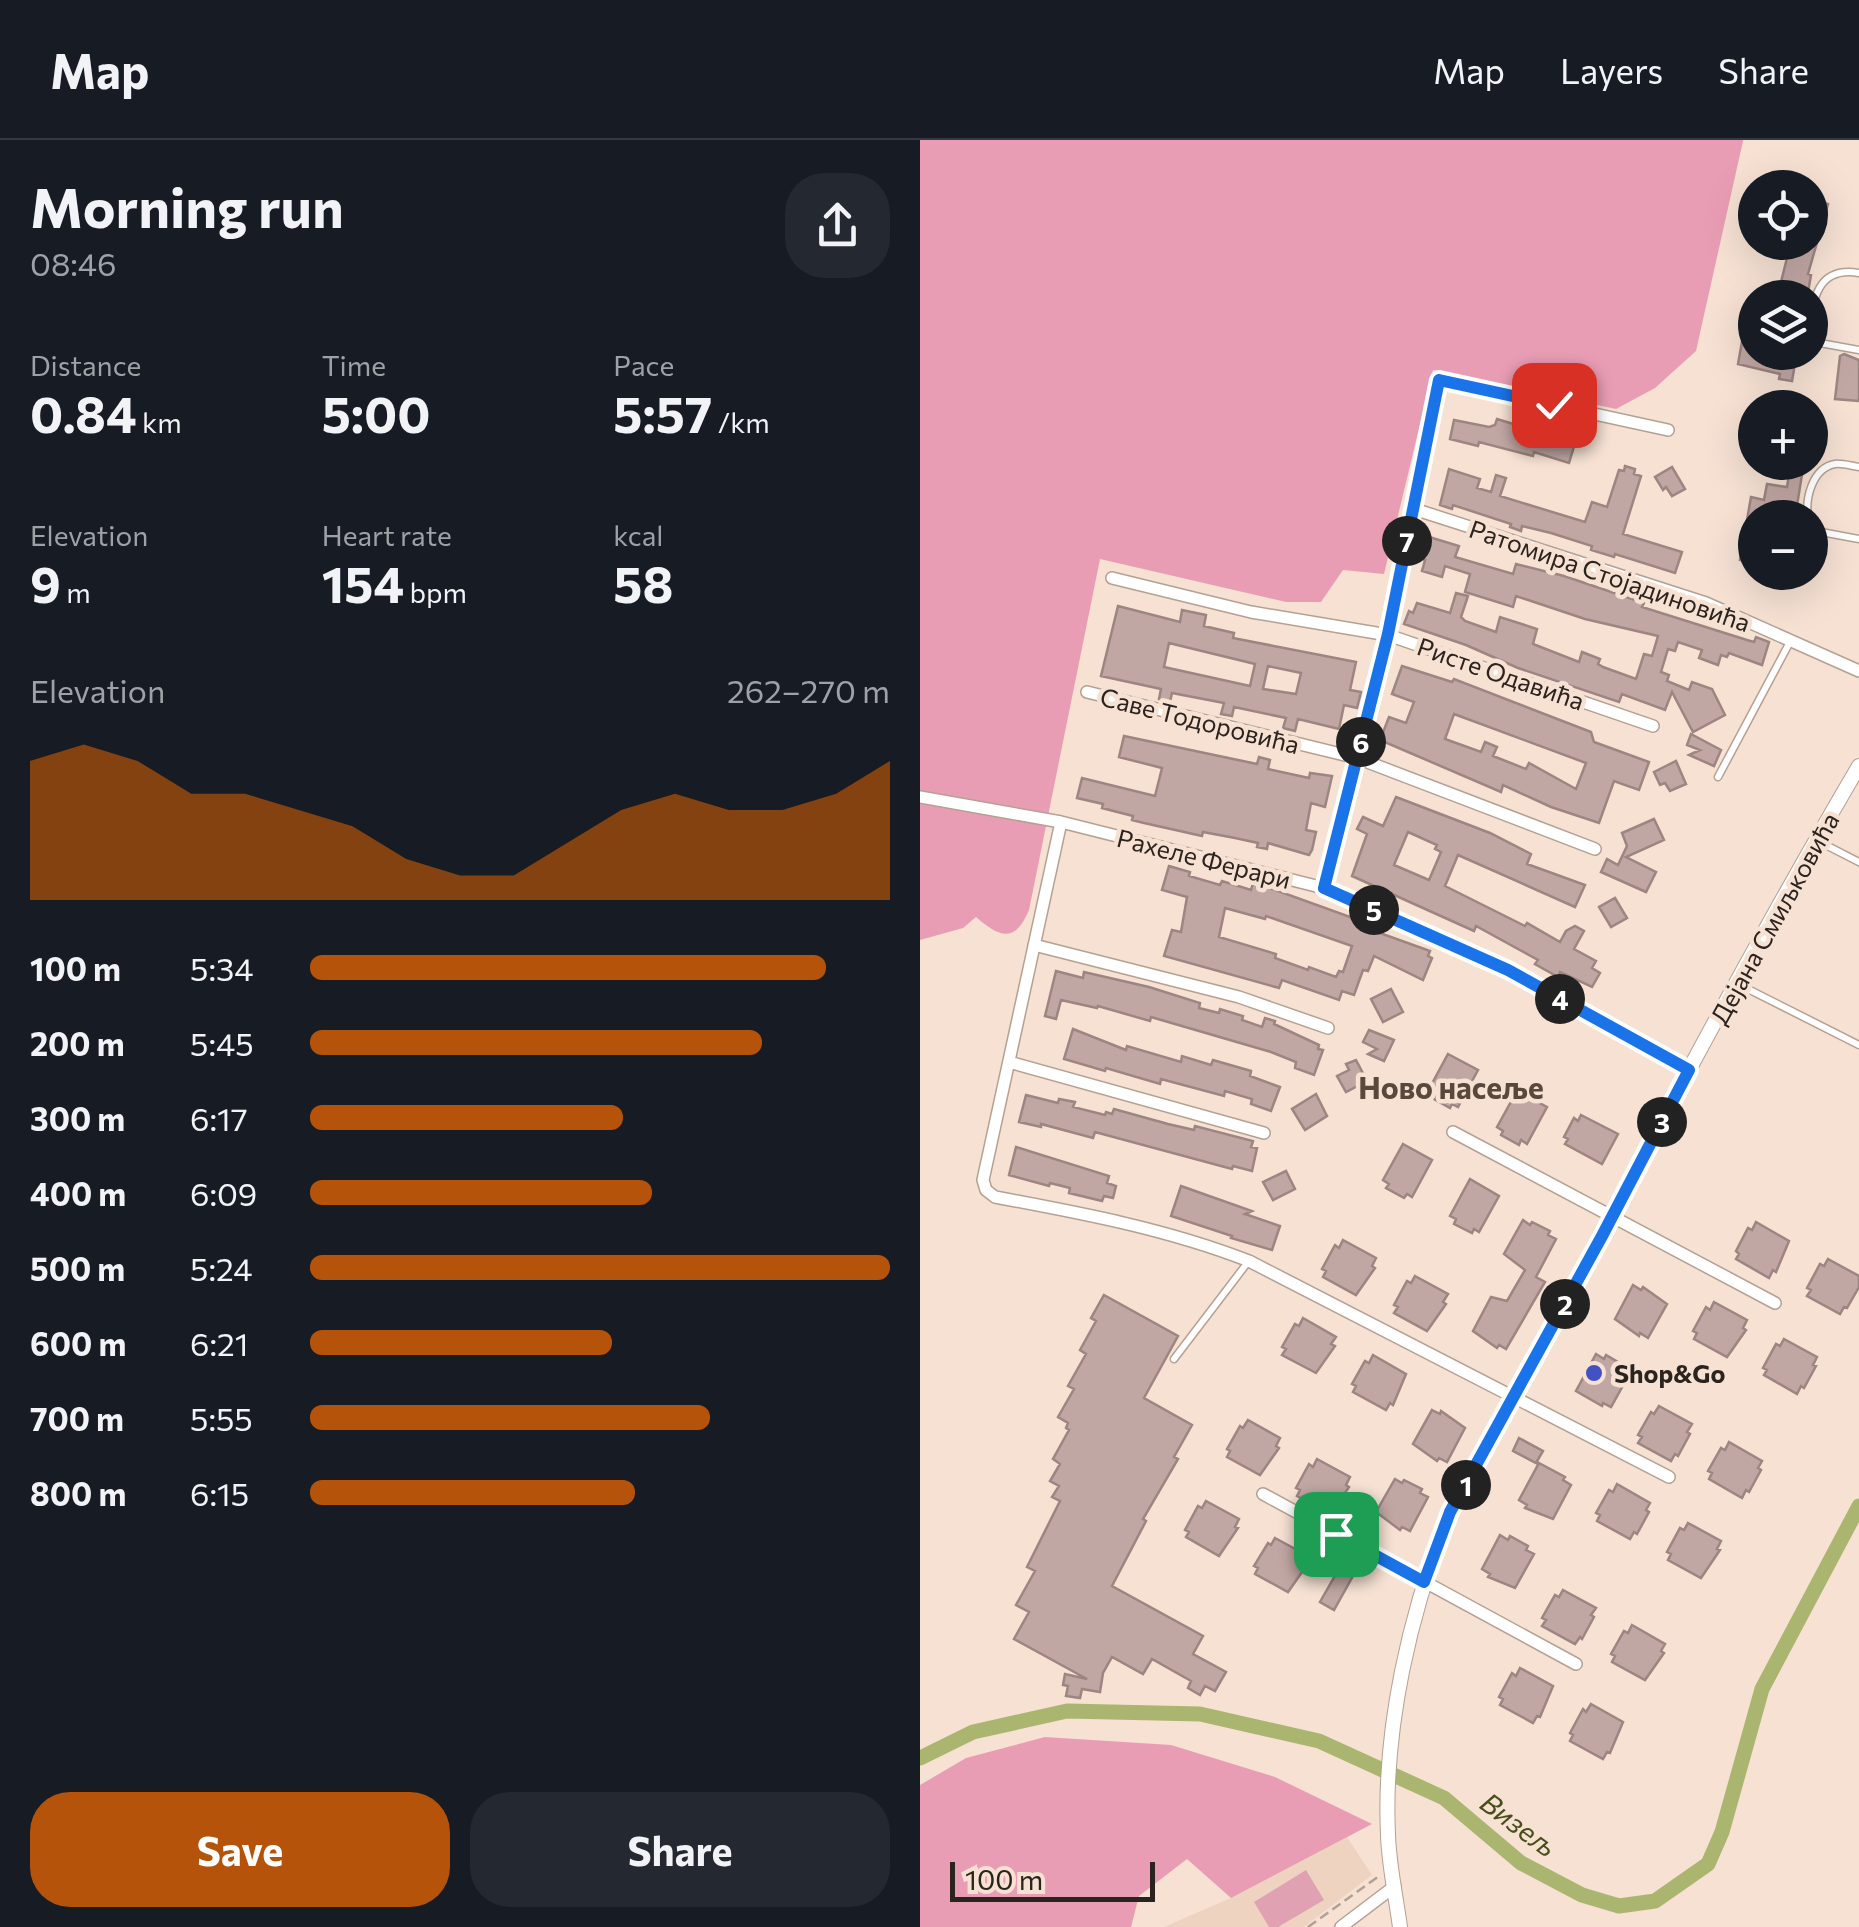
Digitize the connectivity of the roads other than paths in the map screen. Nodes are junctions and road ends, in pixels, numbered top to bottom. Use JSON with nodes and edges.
{"nodes":[{"id":1,"x":1859,"y":272,"type":"edge"},
{"id":2,"x":1859,"y":350,"type":"edge"},
{"id":3,"x":1668,"y":430,"type":"dead end"},
{"id":4,"x":1859,"y":468,"type":"edge"},
{"id":5,"x":1808,"y":500,"type":"edge"},
{"id":6,"x":1414,"y":509,"type":"junction"},
{"id":7,"x":1828,"y":533,"type":"edge"},
{"id":8,"x":1859,"y":539,"type":"edge"},
{"id":9,"x":1112,"y":578,"type":"dead end"},
{"id":10,"x":1388,"y":634,"type":"junction"},
{"id":11,"x":1792,"y":639,"type":"junction"},
{"id":12,"x":1859,"y":672,"type":"edge"},
{"id":13,"x":1087,"y":692,"type":"dead end"},
{"id":14,"x":1653,"y":726,"type":"dead end"},
{"id":15,"x":1357,"y":758,"type":"junction"},
{"id":16,"x":1859,"y":766,"type":"edge"},
{"id":17,"x":1718,"y":777,"type":"dead end"},
{"id":18,"x":920,"y":798,"type":"edge"},
{"id":19,"x":1061,"y":822,"type":"junction"},
{"id":20,"x":1816,"y":840,"type":"junction"},
{"id":21,"x":1596,"y":849,"type":"dead end"},
{"id":22,"x":1859,"y":862,"type":"edge"},
{"id":23,"x":1324,"y":888,"type":"junction"},
{"id":24,"x":1034,"y":945,"type":"junction"},
{"id":25,"x":1737,"y":983,"type":"junction"},
{"id":26,"x":1328,"y":1028,"type":"dead end"},
{"id":27,"x":1859,"y":1045,"type":"edge"},
{"id":28,"x":1010,"y":1062,"type":"junction"},
{"id":29,"x":1689,"y":1070,"type":"junction"},
{"id":30,"x":1453,"y":1132,"type":"dead end"},
{"id":31,"x":1264,"y":1133,"type":"dead end"},
{"id":32,"x":1612,"y":1216,"type":"junction"},
{"id":33,"x":1249,"y":1261,"type":"junction"},
{"id":34,"x":1776,"y":1303,"type":"dead end"},
{"id":35,"x":1174,"y":1359,"type":"dead end"},
{"id":36,"x":1514,"y":1398,"type":"junction"},
{"id":37,"x":1670,"y":1476,"type":"dead end"},
{"id":38,"x":1263,"y":1494,"type":"dead end"},
{"id":39,"x":1424,"y":1582,"type":"junction"},
{"id":40,"x":1576,"y":1664,"type":"dead end"},
{"id":41,"x":1395,"y":1886,"type":"junction"},
{"id":42,"x":1342,"y":1927,"type":"edge"},
{"id":43,"x":1400,"y":1927,"type":"edge"}],
"edges":[{"from":1,"to":2,"type":"lane"},
{"from":3,"to":6,"type":"street"},
{"from":4,"to":5,"type":"lane"},
{"from":6,"to":10,"type":"street"},
{"from":6,"to":11,"type":"street","name":"Ратомира Стојадиновића"},
{"from":7,"to":8,"type":"lane"},
{"from":9,"to":10,"type":"street","name":"Ристе Одавића"},
{"from":10,"to":14,"type":"street","name":"Ристе Одавића"},
{"from":10,"to":15,"type":"street"},
{"from":11,"to":12,"type":"street","name":"Ратомира Стојадиновића"},
{"from":11,"to":17,"type":"lane"},
{"from":13,"to":15,"type":"street","name":"Саве Тодоровића"},
{"from":15,"to":21,"type":"street","name":"Саве Тодоровића"},
{"from":15,"to":23,"type":"street"},
{"from":16,"to":20,"type":"street","name":"Дејана Смиљковића"},
{"from":18,"to":19,"type":"street","name":"Рахеле Ферари"},
{"from":19,"to":23,"type":"street","name":"Рахеле Ферари"},
{"from":19,"to":24,"type":"street"},
{"from":20,"to":22,"type":"lane"},
{"from":20,"to":25,"type":"street","name":"Дејана Смиљковића"},
{"from":23,"to":29,"type":"street","name":"Рахеле Ферари"},
{"from":24,"to":26,"type":"street"},
{"from":24,"to":28,"type":"street"},
{"from":25,"to":27,"type":"lane"},
{"from":25,"to":29,"type":"street","name":"Дејана Смиљковића"},
{"from":28,"to":31,"type":"street"},
{"from":28,"to":33,"type":"street"},
{"from":29,"to":32,"type":"street","name":"Дејана Смиљковића"},
{"from":30,"to":32,"type":"street"},
{"from":32,"to":34,"type":"street"},
{"from":32,"to":36,"type":"street","name":"Дејана Смиљковића"},
{"from":33,"to":35,"type":"lane"},
{"from":33,"to":36,"type":"street"},
{"from":36,"to":37,"type":"street"},
{"from":36,"to":39,"type":"street","name":"Дејана Смиљковића"},
{"from":38,"to":39,"type":"street"},
{"from":39,"to":40,"type":"street"},
{"from":39,"to":41,"type":"street","name":"Дејана Смиљковића"},
{"from":41,"to":42,"type":"street"},
{"from":41,"to":43,"type":"street","name":"Дејана Смиљковића"}]}
